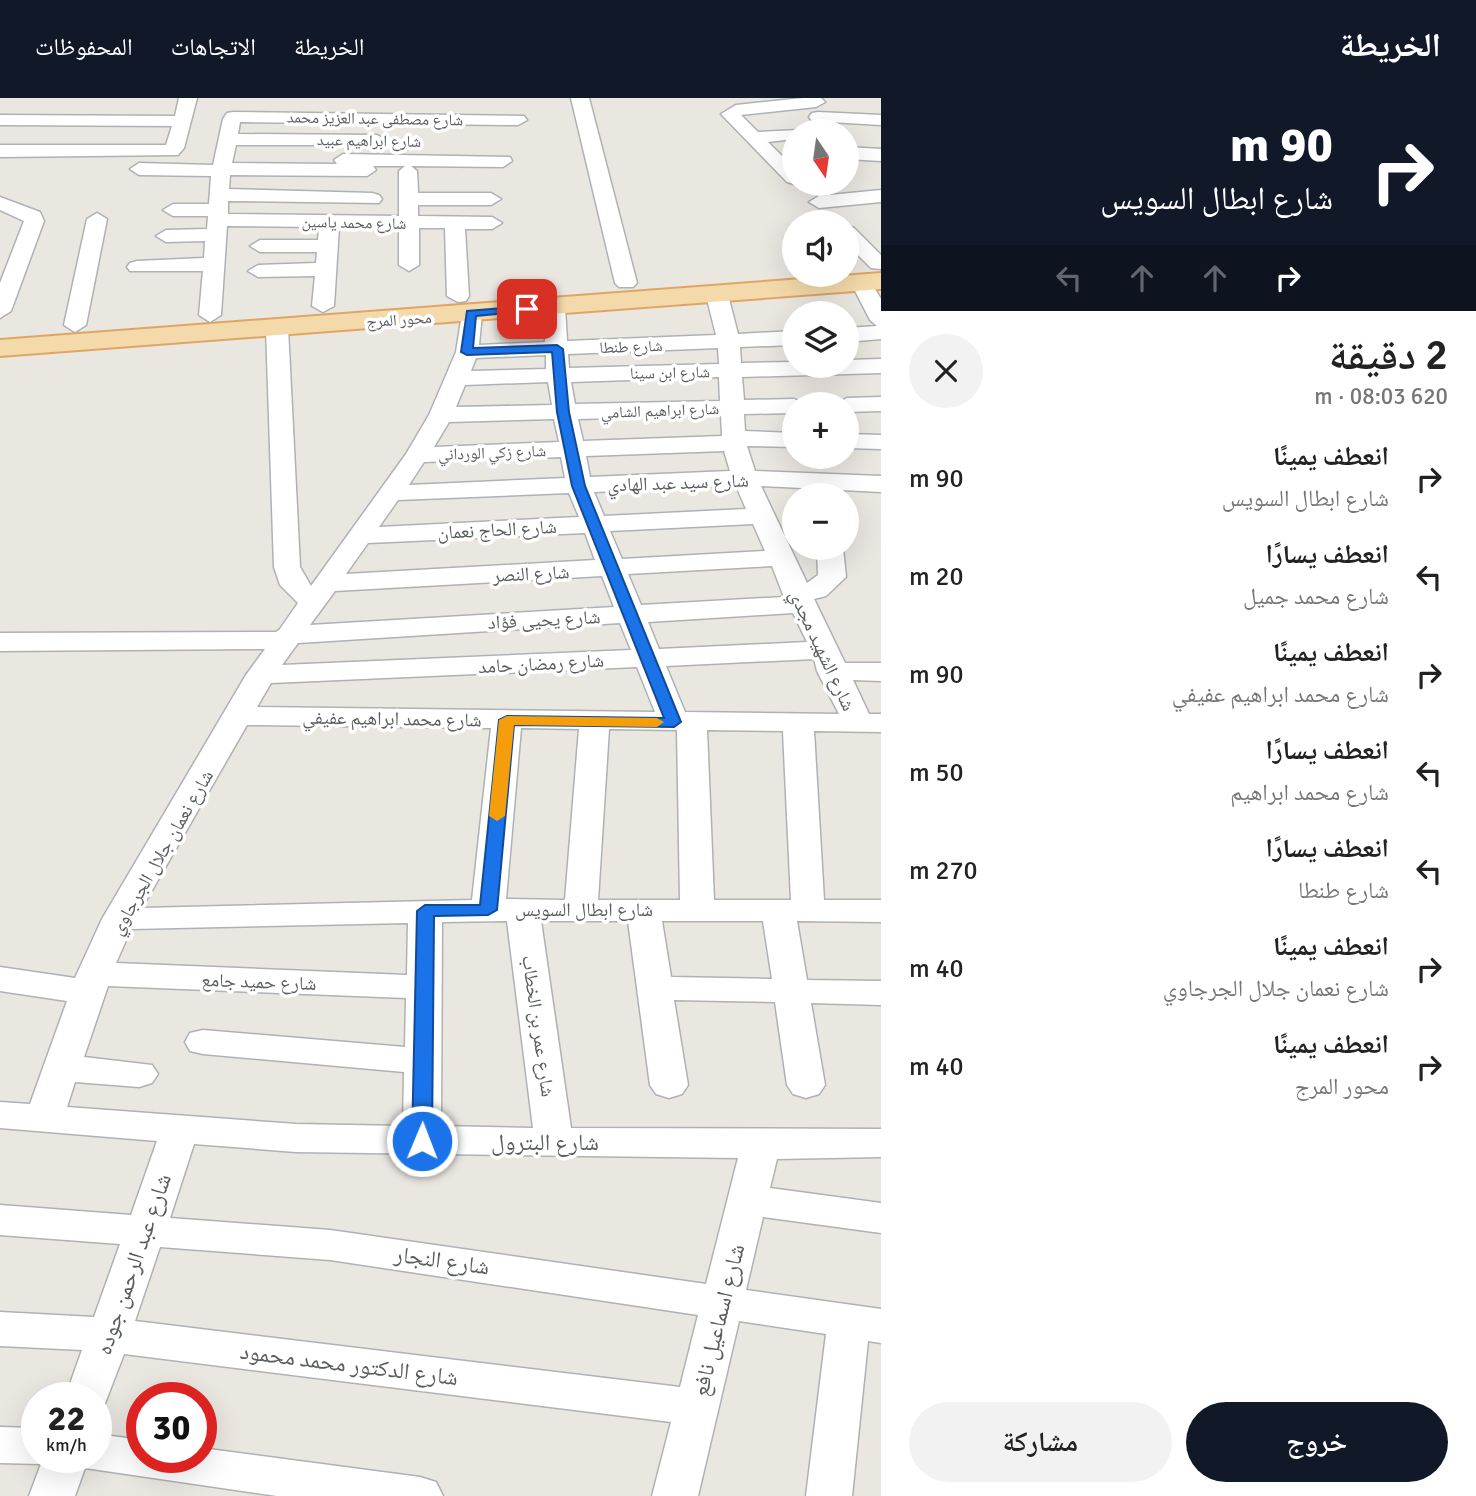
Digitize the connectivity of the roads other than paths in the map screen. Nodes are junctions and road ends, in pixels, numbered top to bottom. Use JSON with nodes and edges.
{"nodes":[{"id":1,"x":188,"y":98,"type":"edge"},
{"id":2,"x":523,"y":98,"type":"edge"},
{"id":3,"x":580,"y":98,"type":"edge"},
{"id":4,"x":235,"y":107,"type":"edge"},
{"id":5,"x":880,"y":109,"type":"edge"},
{"id":6,"x":816,"y":112,"type":"edge"},
{"id":7,"x":0,"y":120,"type":"edge"},
{"id":8,"x":518,"y":120,"type":"junction"},
{"id":9,"x":182,"y":121,"type":"junction"},
{"id":10,"x":859,"y":134,"type":"edge"},
{"id":11,"x":782,"y":135,"type":"edge"},
{"id":12,"x":881,"y":135,"type":"edge"},
{"id":13,"x":754,"y":138,"type":"junction"},
{"id":14,"x":402,"y":141,"type":"dead end"},
{"id":15,"x":770,"y":154,"type":"junction"},
{"id":16,"x":782,"y":154,"type":"edge"},
{"id":17,"x":859,"y":154,"type":"edge"},
{"id":18,"x":881,"y":155,"type":"edge"},
{"id":19,"x":223,"y":159,"type":"junction"},
{"id":20,"x":4,"y":160,"type":"edge"},
{"id":21,"x":782,"y":166,"type":"edge"},
{"id":22,"x":408,"y":171,"type":"junction"},
{"id":23,"x":439,"y":171,"type":"dead end"},
{"id":24,"x":813,"y":196,"type":"edge"},
{"id":25,"x":881,"y":196,"type":"edge"},
{"id":26,"x":372,"y":199,"type":"dead end"},
{"id":27,"x":408,"y":199,"type":"junction"},
{"id":28,"x":491,"y":199,"type":"dead end"},
{"id":29,"x":819,"y":202,"type":"junction"},
{"id":30,"x":0,"y":203,"type":"edge"},
{"id":31,"x":173,"y":210,"type":"dead end"},
{"id":32,"x":827,"y":210,"type":"edge"},
{"id":33,"x":217,"y":215,"type":"junction"},
{"id":34,"x":33,"y":216,"type":"junction"},
{"id":35,"x":0,"y":217,"type":"edge"},
{"id":36,"x":97,"y":219,"type":"dead end"},
{"id":37,"x":330,"y":222,"type":"junction"},
{"id":38,"x":455,"y":223,"type":"junction"},
{"id":39,"x":492,"y":223,"type":"dead end"},
{"id":40,"x":408,"y":224,"type":"junction"},
{"id":41,"x":166,"y":236,"type":"dead end"},
{"id":42,"x":0,"y":237,"type":"edge"},
{"id":43,"x":260,"y":246,"type":"dead end"},
{"id":44,"x":326,"y":246,"type":"junction"},
{"id":45,"x":15,"y":250,"type":"edge"},
{"id":46,"x":859,"y":253,"type":"edge"},
{"id":47,"x":215,"y":264,"type":"junction"},
{"id":48,"x":409,"y":265,"type":"dead end"},
{"id":49,"x":137,"y":267,"type":"dead end"},
{"id":50,"x":326,"y":269,"type":"junction"},
{"id":51,"x":258,"y":271,"type":"dead end"},
{"id":52,"x":782,"y":272,"type":"edge"},
{"id":53,"x":870,"y":272,"type":"edge"},
{"id":54,"x":626,"y":283,"type":"junction"},
{"id":55,"x":4,"y":285,"type":"edge"},
{"id":56,"x":717,"y":295,"type":"junction"},
{"id":57,"x":464,"y":305,"type":"junction"},
{"id":58,"x":323,"y":306,"type":"junction"},
{"id":59,"x":554,"y":307,"type":"junction"},
{"id":60,"x":0,"y":311,"type":"edge"},
{"id":61,"x":210,"y":315,"type":"junction"},
{"id":62,"x":881,"y":320,"type":"edge"},
{"id":63,"x":75,"y":325,"type":"junction"},
{"id":64,"x":278,"y":328,"type":"junction"},
{"id":65,"x":0,"y":331,"type":"edge"},
{"id":66,"x":881,"y":332,"type":"edge"},
{"id":67,"x":859,"y":333,"type":"edge"},
{"id":68,"x":782,"y":339,"type":"edge"},
{"id":69,"x":729,"y":342,"type":"junction"},
{"id":70,"x":0,"y":348,"type":"edge"},
{"id":71,"x":557,"y":362,"type":"junction"},
{"id":72,"x":463,"y":365,"type":"junction"},
{"id":73,"x":881,"y":366,"type":"edge"},
{"id":74,"x":730,"y":371,"type":"junction"},
{"id":75,"x":881,"y":404,"type":"edge"},
{"id":76,"x":859,"y":405,"type":"edge"},
{"id":77,"x":782,"y":406,"type":"edge"},
{"id":78,"x":732,"y":408,"type":"junction"},
{"id":79,"x":563,"y":412,"type":"junction"},
{"id":80,"x":442,"y":415,"type":"junction"},
{"id":81,"x":782,"y":440,"type":"edge"},
{"id":82,"x":734,"y":441,"type":"junction"},
{"id":83,"x":859,"y":441,"type":"edge"},
{"id":84,"x":881,"y":442,"type":"edge"},
{"id":85,"x":572,"y":449,"type":"junction"},
{"id":86,"x":417,"y":455,"type":"junction"},
{"id":87,"x":744,"y":478,"type":"junction"},
{"id":88,"x":782,"y":484,"type":"edge"},
{"id":89,"x":881,"y":484,"type":"edge"},
{"id":90,"x":579,"y":486,"type":"junction"},
{"id":91,"x":859,"y":486,"type":"edge"},
{"id":92,"x":391,"y":492,"type":"junction"},
{"id":93,"x":760,"y":516,"type":"junction"},
{"id":94,"x":594,"y":525,"type":"junction"},
{"id":95,"x":359,"y":536,"type":"junction"},
{"id":96,"x":780,"y":558,"type":"junction"},
{"id":97,"x":831,"y":560,"type":"edge"},
{"id":98,"x":612,"y":569,"type":"junction"},
{"id":99,"x":318,"y":592,"type":"junction"},
{"id":100,"x":799,"y":600,"type":"junction"},
{"id":101,"x":630,"y":614,"type":"junction"},
{"id":102,"x":286,"y":638,"type":"junction"},
{"id":103,"x":0,"y":642,"type":"edge"},
{"id":104,"x":648,"y":658,"type":"junction"},
{"id":105,"x":827,"y":660,"type":"junction"},
{"id":106,"x":881,"y":672,"type":"edge"},
{"id":107,"x":261,"y":675,"type":"junction"},
{"id":108,"x":240,"y":716,"type":"junction"},
{"id":109,"x":507,"y":720,"type":"junction"},
{"id":110,"x":595,"y":721,"type":"junction"},
{"id":111,"x":683,"y":722,"type":"junction"},
{"id":112,"x":798,"y":723,"type":"junction"},
{"id":113,"x":869,"y":723,"type":"edge"},
{"id":114,"x":523,"y":909,"type":"junction"},
{"id":115,"x":581,"y":909,"type":"junction"},
{"id":116,"x":642,"y":909,"type":"junction"},
{"id":117,"x":697,"y":909,"type":"junction"},
{"id":118,"x":793,"y":909,"type":"junction"},
{"id":119,"x":488,"y":910,"type":"junction"},
{"id":120,"x":425,"y":911,"type":"junction"},
{"id":121,"x":881,"y":911,"type":"edge"},
{"id":122,"x":119,"y":919,"type":"junction"},
{"id":123,"x":0,"y":979,"type":"edge"},
{"id":124,"x":91,"y":983,"type":"junction"},
{"id":125,"x":424,"y":987,"type":"junction"},
{"id":126,"x":655,"y":988,"type":"junction"},
{"id":127,"x":791,"y":991,"type":"junction"},
{"id":128,"x":881,"y":993,"type":"edge"},
{"id":129,"x":203,"y":1042,"type":"dead end"},
{"id":130,"x":423,"y":1061,"type":"junction"},
{"id":131,"x":62,"y":1068,"type":"junction"},
{"id":132,"x":139,"y":1074,"type":"dead end"},
{"id":133,"x":668,"y":1085,"type":"dead end"},
{"id":134,"x":806,"y":1085,"type":"dead end"},
{"id":135,"x":0,"y":1115,"type":"edge"},
{"id":136,"x":44,"y":1119,"type":"junction"},
{"id":137,"x":180,"y":1130,"type":"junction"},
{"id":138,"x":422,"y":1141,"type":"junction"},
{"id":139,"x":554,"y":1142,"type":"junction"},
{"id":140,"x":881,"y":1143,"type":"edge"},
{"id":141,"x":761,"y":1145,"type":"junction"},
{"id":142,"x":747,"y":1200,"type":"junction"},
{"id":143,"x":881,"y":1218,"type":"edge"},
{"id":144,"x":0,"y":1220,"type":"edge"},
{"id":145,"x":145,"y":1230,"type":"junction"},
{"id":146,"x":722,"y":1300,"type":"junction"},
{"id":147,"x":865,"y":1323,"type":"edge"},
{"id":148,"x":0,"y":1329,"type":"edge"},
{"id":149,"x":108,"y":1335,"type":"junction"},
{"id":150,"x":92,"y":1382,"type":"edge"},
{"id":151,"x":696,"y":1407,"type":"junction"},
{"id":152,"x":0,"y":1445,"type":"edge"},
{"id":153,"x":21,"y":1446,"type":"edge"},
{"id":154,"x":112,"y":1455,"type":"edge"},
{"id":155,"x":60,"y":1473,"type":"edge"},
{"id":156,"x":52,"y":1496,"type":"edge"},
{"id":157,"x":420,"y":1496,"type":"edge"},
{"id":158,"x":675,"y":1496,"type":"edge"},
{"id":159,"x":829,"y":1496,"type":"edge"}],
"edges":[{"from":1,"to":9,"type":"street"},
{"from":2,"to":8,"type":"street"},
{"from":3,"to":54,"type":"street"},
{"from":4,"to":8,"type":"street","name":"شارع مصطفى عبد العزيز محمد"},
{"from":4,"to":19,"type":"street"},
{"from":5,"to":6,"type":"street"},
{"from":6,"to":13,"type":"street"},
{"from":7,"to":9,"type":"street"},
{"from":8,"to":19,"type":"street"},
{"from":9,"to":20,"type":"street"},
{"from":10,"to":12,"type":"street"},
{"from":11,"to":13,"type":"street"},
{"from":13,"to":15,"type":"street"},
{"from":14,"to":19,"type":"street","name":"شارع ابراهيم عبيد"},
{"from":15,"to":16,"type":"street"},
{"from":15,"to":21,"type":"street"},
{"from":17,"to":18,"type":"street"},
{"from":19,"to":20,"type":"street"},
{"from":19,"to":22,"type":"street"},
{"from":19,"to":33,"type":"street"},
{"from":22,"to":23,"type":"street"},
{"from":22,"to":27,"type":"street"},
{"from":24,"to":29,"type":"street"},
{"from":25,"to":29,"type":"street"},
{"from":26,"to":33,"type":"street"},
{"from":27,"to":28,"type":"street"},
{"from":27,"to":40,"type":"street"},
{"from":29,"to":32,"type":"street"},
{"from":30,"to":34,"type":"street"},
{"from":31,"to":33,"type":"street"},
{"from":33,"to":37,"type":"street","name":"شارع محمد ياسين"},
{"from":33,"to":41,"type":"street"},
{"from":33,"to":47,"type":"street"},
{"from":34,"to":35,"type":"street"},
{"from":34,"to":45,"type":"street"},
{"from":36,"to":63,"type":"street"},
{"from":37,"to":40,"type":"street","name":"شارع محمد ياسين"},
{"from":37,"to":44,"type":"street"},
{"from":38,"to":39,"type":"street","name":"شارع محمد ياسين"},
{"from":38,"to":40,"type":"street","name":"شارع محمد ياسين"},
{"from":38,"to":57,"type":"street","name":"شارع نعمان جلال الجرجاوي"},
{"from":40,"to":48,"type":"street"},
{"from":42,"to":45,"type":"street"},
{"from":43,"to":44,"type":"street"},
{"from":44,"to":50,"type":"street"},
{"from":45,"to":55,"type":"street"},
{"from":46,"to":53,"type":"street"},
{"from":47,"to":49,"type":"street"},
{"from":47,"to":61,"type":"street"},
{"from":50,"to":51,"type":"street"},
{"from":50,"to":58,"type":"street"},
{"from":52,"to":54,"type":"main road","name":"محور المرج"},
{"from":53,"to":56,"type":"main road","name":"محور المرج"},
{"from":53,"to":62,"type":"street"},
{"from":54,"to":57,"type":"main road","name":"محور المرج"},
{"from":55,"to":60,"type":"street"},
{"from":56,"to":59,"type":"main road","name":"محور المرج"},
{"from":56,"to":69,"type":"street","name":"شارع الشهيد مجدي"},
{"from":57,"to":58,"type":"main road","name":"محور المرج"},
{"from":57,"to":59,"type":"main road","name":"محور المرج"},
{"from":57,"to":64,"type":"main road","name":"محور المرج"},
{"from":57,"to":72,"type":"street","name":"شارع نعمان جلال الجرجاوي"},
{"from":58,"to":61,"type":"main road","name":"محور المرج"},
{"from":59,"to":71,"type":"street"},
{"from":61,"to":63,"type":"main road","name":"محور المرج"},
{"from":63,"to":65,"type":"main road","name":"محور المرج"},
{"from":64,"to":70,"type":"main road","name":"محور المرج"},
{"from":64,"to":99,"type":"street"},
{"from":66,"to":67,"type":"street"},
{"from":68,"to":69,"type":"street","name":"شارع طنطا"},
{"from":69,"to":71,"type":"street","name":"شارع طنطا"},
{"from":69,"to":74,"type":"street","name":"شارع الشهيد مجدي"},
{"from":71,"to":72,"type":"street","name":"شارع ابن سينا"},
{"from":71,"to":74,"type":"street","name":"شارع ابن سينا"},
{"from":71,"to":79,"type":"street"},
{"from":72,"to":80,"type":"street","name":"شارع نعمان جلال الجرجاوي"},
{"from":73,"to":74,"type":"street","name":"شارع ابن سينا"},
{"from":74,"to":78,"type":"street","name":"شارع الشهيد مجدي"},
{"from":75,"to":76,"type":"street"},
{"from":77,"to":78,"type":"street","name":"شارع ابراهيم الشامي"},
{"from":78,"to":79,"type":"street","name":"شارع ابراهيم الشامي"},
{"from":78,"to":82,"type":"street","name":"شارع الشهيد مجدي"},
{"from":79,"to":80,"type":"street","name":"شارع ابراهيم الشامي"},
{"from":79,"to":85,"type":"street"},
{"from":80,"to":86,"type":"street","name":"شارع نعمان جلال الجرجاوي"},
{"from":81,"to":82,"type":"street","name":"شارع زكي الورداني"},
{"from":82,"to":85,"type":"street","name":"شارع زكي الورداني"},
{"from":82,"to":87,"type":"street","name":"شارع الشهيد مجدي"},
{"from":83,"to":84,"type":"street"},
{"from":85,"to":86,"type":"street","name":"شارع زكي الورداني"},
{"from":85,"to":90,"type":"street"},
{"from":86,"to":92,"type":"street","name":"شارع نعمان جلال الجرجاوي"},
{"from":87,"to":88,"type":"street","name":"شارع سيد عبد الهادي"},
{"from":87,"to":90,"type":"street","name":"شارع سيد عبد الهادي"},
{"from":87,"to":93,"type":"street","name":"شارع الشهيد مجدي"},
{"from":89,"to":91,"type":"street","name":"شارع سيد عبد الهادي"},
{"from":90,"to":92,"type":"street","name":"شارع سيد عبد الهادي"},
{"from":90,"to":94,"type":"street"},
{"from":92,"to":95,"type":"street","name":"شارع نعمان جلال الجرجاوي"},
{"from":93,"to":94,"type":"street","name":"شارع الحاج نعمان"},
{"from":93,"to":96,"type":"street","name":"شارع الشهيد مجدي"},
{"from":94,"to":95,"type":"street","name":"شارع الحاج نعمان"},
{"from":94,"to":98,"type":"street"},
{"from":95,"to":99,"type":"street","name":"شارع نعمان جلال الجرجاوي"},
{"from":96,"to":98,"type":"street","name":"شارع النصر"},
{"from":96,"to":100,"type":"street","name":"شارع الشهيد مجدي"},
{"from":97,"to":100,"type":"street"},
{"from":98,"to":99,"type":"street","name":"شارع النصر"},
{"from":98,"to":101,"type":"street"},
{"from":99,"to":102,"type":"street","name":"شارع نعمان جلال الجرجاوي"},
{"from":100,"to":101,"type":"street","name":"شارع يحيى فؤاد"},
{"from":100,"to":105,"type":"street","name":"شارع الشهيد مجدي"},
{"from":101,"to":102,"type":"street","name":"شارع يحيى فؤاد"},
{"from":101,"to":104,"type":"street"},
{"from":102,"to":103,"type":"street","name":"شارع يحيى فؤاد"},
{"from":102,"to":107,"type":"street","name":"شارع نعمان جلال الجرجاوي"},
{"from":104,"to":105,"type":"street","name":"شارع رمضان حامد"},
{"from":104,"to":107,"type":"street","name":"شارع رمضان حامد"},
{"from":104,"to":111,"type":"street"},
{"from":105,"to":106,"type":"street","name":"شارع رمضان حامد"},
{"from":105,"to":113,"type":"street","name":"شارع الشهيد مجدي"},
{"from":107,"to":108,"type":"street","name":"شارع نعمان جلال الجرجاوي"},
{"from":108,"to":109,"type":"street","name":"شارع محمد ابراهيم عفيفي"},
{"from":108,"to":122,"type":"street","name":"شارع نعمان جلال الجرجاوي"},
{"from":109,"to":110,"type":"street","name":"شارع محمد ابراهيم عفيفي"},
{"from":109,"to":119,"type":"street"},
{"from":110,"to":111,"type":"street","name":"شارع محمد ابراهيم عفيفي"},
{"from":110,"to":115,"type":"street"},
{"from":111,"to":112,"type":"street","name":"شارع محمد ابراهيم عفيفي"},
{"from":111,"to":117,"type":"street"},
{"from":112,"to":113,"type":"street","name":"شارع محمد ابراهيم عفيفي"},
{"from":112,"to":118,"type":"street"},
{"from":114,"to":115,"type":"street","name":"شارع ابطال السويس"},
{"from":114,"to":119,"type":"street","name":"شارع ابطال السويس"},
{"from":114,"to":139,"type":"street","name":"شارع عمر بن الخطاب"},
{"from":115,"to":116,"type":"street","name":"شارع ابطال السويس"},
{"from":116,"to":117,"type":"street","name":"شارع ابطال السويس"},
{"from":116,"to":126,"type":"street"},
{"from":117,"to":118,"type":"street","name":"شارع ابطال السويس"},
{"from":118,"to":121,"type":"street","name":"شارع ابطال السويس"},
{"from":118,"to":127,"type":"street"},
{"from":119,"to":120,"type":"street","name":"شارع ابطال السويس"},
{"from":120,"to":122,"type":"street","name":"شارع ابطال السويس"},
{"from":120,"to":125,"type":"street"},
{"from":122,"to":124,"type":"street","name":"شارع نعمان جلال الجرجاوي"},
{"from":123,"to":124,"type":"street","name":"شارع حميد جامع"},
{"from":124,"to":125,"type":"street","name":"شارع حميد جامع"},
{"from":124,"to":131,"type":"street","name":"شارع نعمان جلال الجرجاوي"},
{"from":125,"to":130,"type":"street"},
{"from":126,"to":127,"type":"street"},
{"from":126,"to":133,"type":"street"},
{"from":127,"to":128,"type":"street"},
{"from":127,"to":134,"type":"street"},
{"from":129,"to":130,"type":"street"},
{"from":130,"to":138,"type":"street"},
{"from":131,"to":132,"type":"street"},
{"from":131,"to":136,"type":"street","name":"شارع نعمان جلال الجرجاوي"},
{"from":135,"to":136,"type":"street","name":"شارع البترول"},
{"from":136,"to":137,"type":"street","name":"شارع البترول"},
{"from":137,"to":138,"type":"street","name":"شارع البترول"},
{"from":137,"to":145,"type":"street","name":"شارع عبد الرحمن جوده"},
{"from":138,"to":139,"type":"street","name":"شارع البترول"},
{"from":139,"to":141,"type":"street","name":"شارع البترول"},
{"from":140,"to":141,"type":"street","name":"شارع البترول"},
{"from":141,"to":142,"type":"street","name":"شارع اسماعيل نافع"},
{"from":142,"to":143,"type":"street"},
{"from":142,"to":146,"type":"street","name":"شارع اسماعيل نافع"},
{"from":144,"to":145,"type":"street","name":"شارع النجار"},
{"from":145,"to":146,"type":"street","name":"شارع النجار"},
{"from":145,"to":149,"type":"street","name":"شارع عبد الرحمن جوده"},
{"from":146,"to":147,"type":"street","name":"شارع النجار"},
{"from":146,"to":151,"type":"street","name":"شارع اسماعيل نافع"},
{"from":147,"to":159,"type":"street"},
{"from":148,"to":149,"type":"street","name":"شارع الدكتور محمد محمود"},
{"from":149,"to":150,"type":"street","name":"شارع عبد الرحمن جوده"},
{"from":149,"to":151,"type":"street","name":"شارع الدكتور محمد محمود"},
{"from":151,"to":158,"type":"street","name":"شارع اسماعيل نافع"},
{"from":152,"to":153,"type":"street"},
{"from":154,"to":157,"type":"street"},
{"from":155,"to":156,"type":"street"}]}
